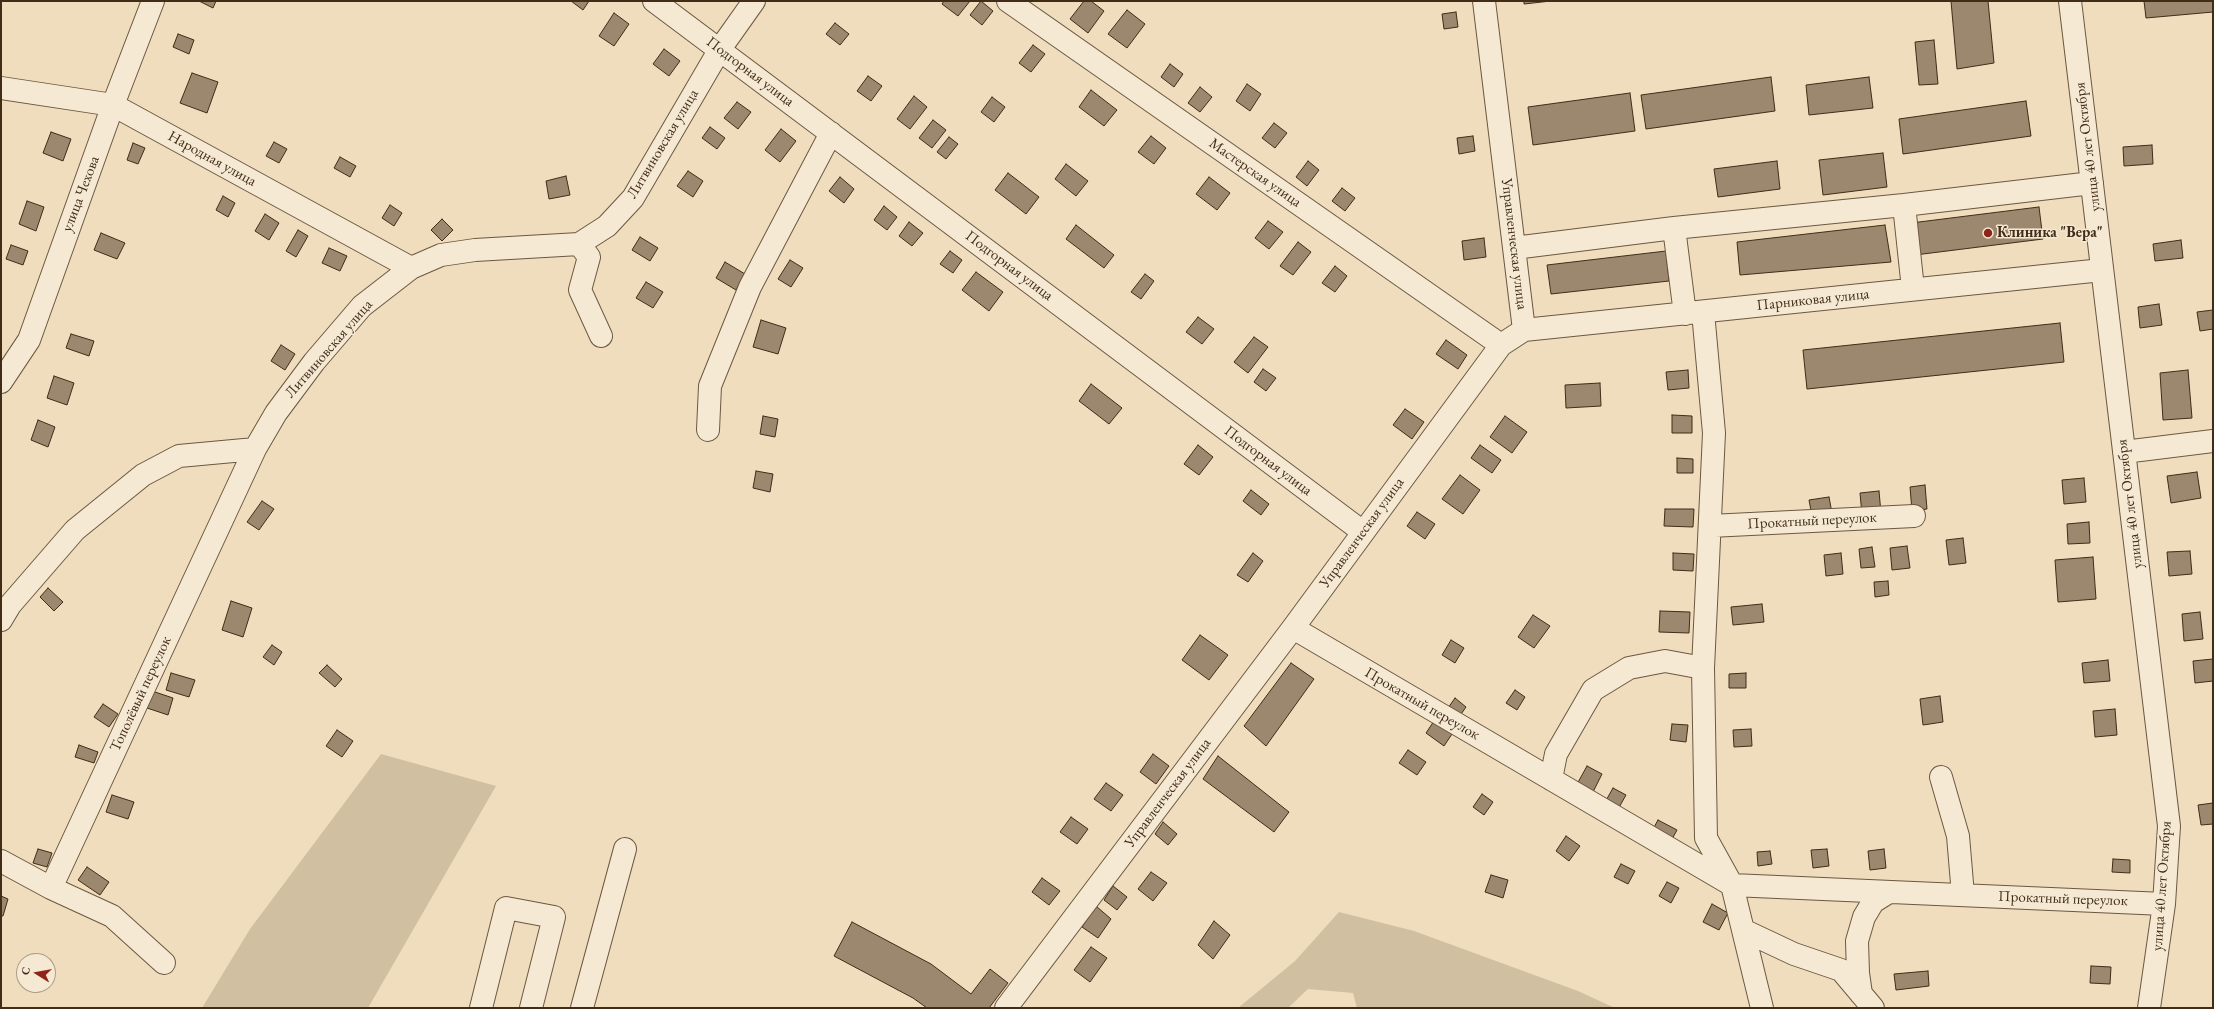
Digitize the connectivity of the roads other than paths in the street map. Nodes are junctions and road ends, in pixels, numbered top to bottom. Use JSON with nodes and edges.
{"nodes":[{"id":1,"x":153,"y":1,"type":"edge"},
{"id":2,"x":654,"y":1,"type":"edge"},
{"id":3,"x":754,"y":1,"type":"edge"},
{"id":4,"x":1008,"y":1,"type":"edge"},
{"id":5,"x":1484,"y":1,"type":"edge"},
{"id":6,"x":2070,"y":1,"type":"edge"},
{"id":7,"x":720,"y":49,"type":"junction"},
{"id":8,"x":1,"y":88,"type":"edge"},
{"id":9,"x":113,"y":105,"type":"junction"},
{"id":10,"x":831,"y":133,"type":"junction"},
{"id":11,"x":2092,"y":183,"type":"junction"},
{"id":12,"x":1904,"y":205,"type":"junction"},
{"id":13,"x":1674,"y":228,"type":"junction"},
{"id":14,"x":579,"y":244,"type":"junction"},
{"id":15,"x":1514,"y":248,"type":"junction"},
{"id":16,"x":411,"y":268,"type":"junction"},
{"id":17,"x":2102,"y":270,"type":"junction"},
{"id":18,"x":1913,"y":289,"type":"junction"},
{"id":19,"x":1694,"y":313,"type":"junction"},
{"id":20,"x":1524,"y":330,"type":"junction"},
{"id":21,"x":601,"y":336,"type":"dead end"},
{"id":22,"x":1502,"y":345,"type":"junction"},
{"id":23,"x":1,"y":382,"type":"edge"},
{"id":24,"x":708,"y":430,"type":"dead end"},
{"id":25,"x":2213,"y":441,"type":"edge"},
{"id":26,"x":255,"y":448,"type":"junction"},
{"id":27,"x":2124,"y":452,"type":"junction"},
{"id":28,"x":1914,"y":516,"type":"dead end"},
{"id":29,"x":1710,"y":526,"type":"junction"},
{"id":30,"x":1363,"y":532,"type":"junction"},
{"id":31,"x":1,"y":620,"type":"edge"},
{"id":32,"x":1293,"y":628,"type":"junction"},
{"id":33,"x":1704,"y":668,"type":"junction"},
{"id":34,"x":1941,"y":777,"type":"dead end"},
{"id":35,"x":1551,"y":780,"type":"junction"},
{"id":36,"x":625,"y":849,"type":"dead end"},
{"id":37,"x":1,"y":861,"type":"edge"},
{"id":38,"x":1732,"y":885,"type":"junction"},
{"id":39,"x":51,"y":888,"type":"junction"},
{"id":40,"x":1889,"y":892,"type":"junction"},
{"id":41,"x":1963,"y":895,"type":"junction"},
{"id":42,"x":2164,"y":904,"type":"junction"},
{"id":43,"x":1743,"y":930,"type":"junction"},
{"id":44,"x":164,"y":963,"type":"dead end"},
{"id":45,"x":1867,"y":1001,"type":"edge"},
{"id":46,"x":481,"y":1008,"type":"edge"},
{"id":47,"x":531,"y":1008,"type":"edge"},
{"id":48,"x":582,"y":1008,"type":"edge"},
{"id":49,"x":1006,"y":1008,"type":"edge"},
{"id":50,"x":1762,"y":1008,"type":"edge"},
{"id":51,"x":2149,"y":1008,"type":"edge"}],
"edges":[{"from":1,"to":9,"type":"street","name":"улица Чехова"},
{"from":2,"to":7,"type":"street","name":"Подгорная улица"},
{"from":3,"to":7,"type":"street","name":"Литвиновская улица"},
{"from":4,"to":22,"type":"street","name":"Мастерская улица"},
{"from":5,"to":15,"type":"street","name":"Управленческая улица"},
{"from":6,"to":11,"type":"street","name":"улица 40 лет Октября"},
{"from":7,"to":10,"type":"street","name":"Подгорная улица"},
{"from":7,"to":14,"type":"street","name":"Литвиновская улица"},
{"from":8,"to":9,"type":"street","name":"Народная улица"},
{"from":9,"to":16,"type":"street","name":"Народная улица"},
{"from":9,"to":23,"type":"street","name":"улица Чехова"},
{"from":10,"to":24,"type":"street"},
{"from":10,"to":30,"type":"street","name":"Подгорная улица"},
{"from":11,"to":12,"type":"street"},
{"from":11,"to":17,"type":"street","name":"улица 40 лет Октября"},
{"from":12,"to":13,"type":"street"},
{"from":12,"to":18,"type":"street"},
{"from":13,"to":15,"type":"street"},
{"from":13,"to":19,"type":"street"},
{"from":14,"to":16,"type":"street","name":"Литвиновская улица"},
{"from":14,"to":21,"type":"street"},
{"from":15,"to":20,"type":"street","name":"Управленческая улица"},
{"from":16,"to":26,"type":"street","name":"Литвиновская улица"},
{"from":17,"to":18,"type":"street","name":"Парниковая улица"},
{"from":17,"to":27,"type":"street","name":"улица 40 лет Октября"},
{"from":18,"to":19,"type":"street","name":"Парниковая улица"},
{"from":19,"to":20,"type":"street","name":"Парниковая улица"},
{"from":19,"to":29,"type":"street"},
{"from":20,"to":22,"type":"street","name":"Управленческая улица"},
{"from":22,"to":30,"type":"street","name":"Управленческая улица"},
{"from":25,"to":27,"type":"street"},
{"from":26,"to":31,"type":"street"},
{"from":26,"to":39,"type":"street","name":"Тополёвый переулок"},
{"from":27,"to":42,"type":"street","name":"улица 40 лет Октября"},
{"from":28,"to":29,"type":"street","name":"Прокатный переулок"},
{"from":29,"to":33,"type":"street"},
{"from":30,"to":32,"type":"street","name":"Управленческая улица"},
{"from":32,"to":35,"type":"street","name":"Прокатный переулок"},
{"from":32,"to":49,"type":"street","name":"Управленческая улица"},
{"from":33,"to":35,"type":"street"},
{"from":33,"to":38,"type":"street"},
{"from":34,"to":41,"type":"street"},
{"from":35,"to":38,"type":"street","name":"Прокатный переулок"},
{"from":36,"to":48,"type":"street"},
{"from":37,"to":39,"type":"street"},
{"from":38,"to":40,"type":"street","name":"Прокатный переулок"},
{"from":38,"to":43,"type":"street"},
{"from":39,"to":44,"type":"street"},
{"from":40,"to":41,"type":"street","name":"Прокатный переулок"},
{"from":40,"to":45,"type":"street"},
{"from":41,"to":42,"type":"street","name":"Прокатный переулок"},
{"from":42,"to":51,"type":"street","name":"улица 40 лет Октября"},
{"from":43,"to":45,"type":"street"},
{"from":43,"to":50,"type":"street"},
{"from":46,"to":47,"type":"street"}]}
